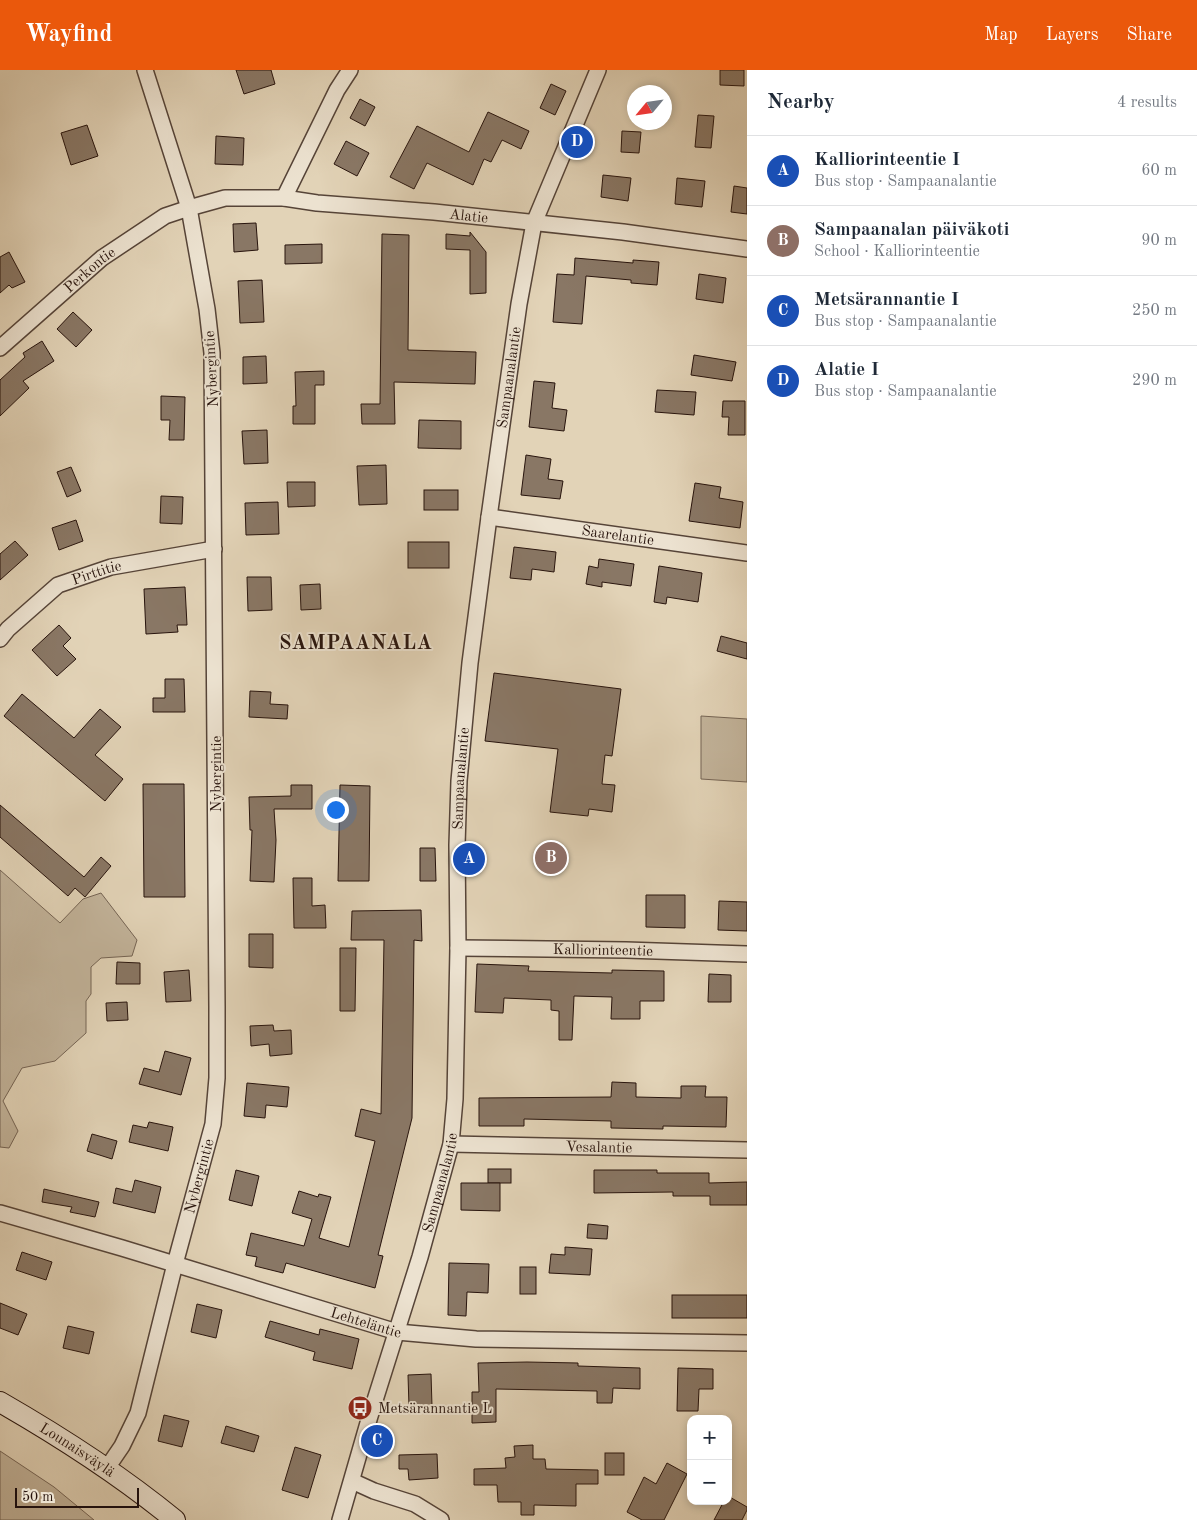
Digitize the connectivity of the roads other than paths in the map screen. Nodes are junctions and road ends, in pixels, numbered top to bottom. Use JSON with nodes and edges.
{"nodes":[{"id":1,"x":145,"y":70,"type":"edge"},
{"id":2,"x":350,"y":70,"type":"edge"},
{"id":3,"x":598,"y":70,"type":"edge"},
{"id":4,"x":284,"y":198,"type":"junction"},
{"id":5,"x":189,"y":208,"type":"junction"},
{"id":6,"x":534,"y":223,"type":"junction"},
{"id":7,"x":747,"y":249,"type":"edge"},
{"id":8,"x":0,"y":348,"type":"edge"},
{"id":9,"x":489,"y":517,"type":"junction"},
{"id":10,"x":214,"y":549,"type":"junction"},
{"id":11,"x":747,"y":553,"type":"edge"},
{"id":12,"x":0,"y":639,"type":"edge"},
{"id":13,"x":458,"y":948,"type":"junction"},
{"id":14,"x":747,"y":954,"type":"edge"},
{"id":15,"x":451,"y":1144,"type":"junction"},
{"id":16,"x":747,"y":1150,"type":"edge"},
{"id":17,"x":0,"y":1213,"type":"edge"},
{"id":18,"x":176,"y":1264,"type":"junction"},
{"id":19,"x":397,"y":1332,"type":"junction"},
{"id":20,"x":747,"y":1343,"type":"edge"},
{"id":21,"x":0,"y":1402,"type":"edge"},
{"id":22,"x":107,"y":1468,"type":"junction"},
{"id":23,"x":352,"y":1482,"type":"junction"},
{"id":24,"x":175,"y":1520,"type":"edge"},
{"id":25,"x":340,"y":1520,"type":"edge"},
{"id":26,"x":441,"y":1520,"type":"edge"}],
"edges":[{"from":1,"to":5,"type":"street","name":"Nybergintie"},
{"from":2,"to":4,"type":"street"},
{"from":3,"to":6,"type":"street","name":"Sampaanalantie"},
{"from":4,"to":5,"type":"street","name":"Alatie"},
{"from":4,"to":6,"type":"street","name":"Alatie"},
{"from":5,"to":8,"type":"street","name":"Perkontie"},
{"from":5,"to":10,"type":"street","name":"Nybergintie"},
{"from":6,"to":7,"type":"street","name":"Alatie"},
{"from":6,"to":9,"type":"street","name":"Sampaanalantie"},
{"from":9,"to":11,"type":"street","name":"Saarelantie"},
{"from":9,"to":13,"type":"street","name":"Sampaanalantie"},
{"from":10,"to":12,"type":"street","name":"Pirttitie"},
{"from":10,"to":18,"type":"street","name":"Nybergintie"},
{"from":13,"to":14,"type":"street","name":"Kalliorinteentie"},
{"from":13,"to":15,"type":"street","name":"Sampaanalantie"},
{"from":15,"to":16,"type":"street","name":"Vesalantie"},
{"from":15,"to":19,"type":"street","name":"Sampaanalantie"},
{"from":17,"to":18,"type":"street","name":"Lehteläntie"},
{"from":18,"to":19,"type":"street","name":"Lehteläntie"},
{"from":18,"to":22,"type":"street","name":"Nybergintie"},
{"from":19,"to":20,"type":"street","name":"Lehteläntie"},
{"from":19,"to":23,"type":"street","name":"Sampaanalantie"},
{"from":21,"to":22,"type":"street","name":"Lounaisväylä"},
{"from":22,"to":24,"type":"street","name":"Lounaisväylä"},
{"from":23,"to":25,"type":"street","name":"Sampaanalantie"},
{"from":23,"to":26,"type":"street"}]}
